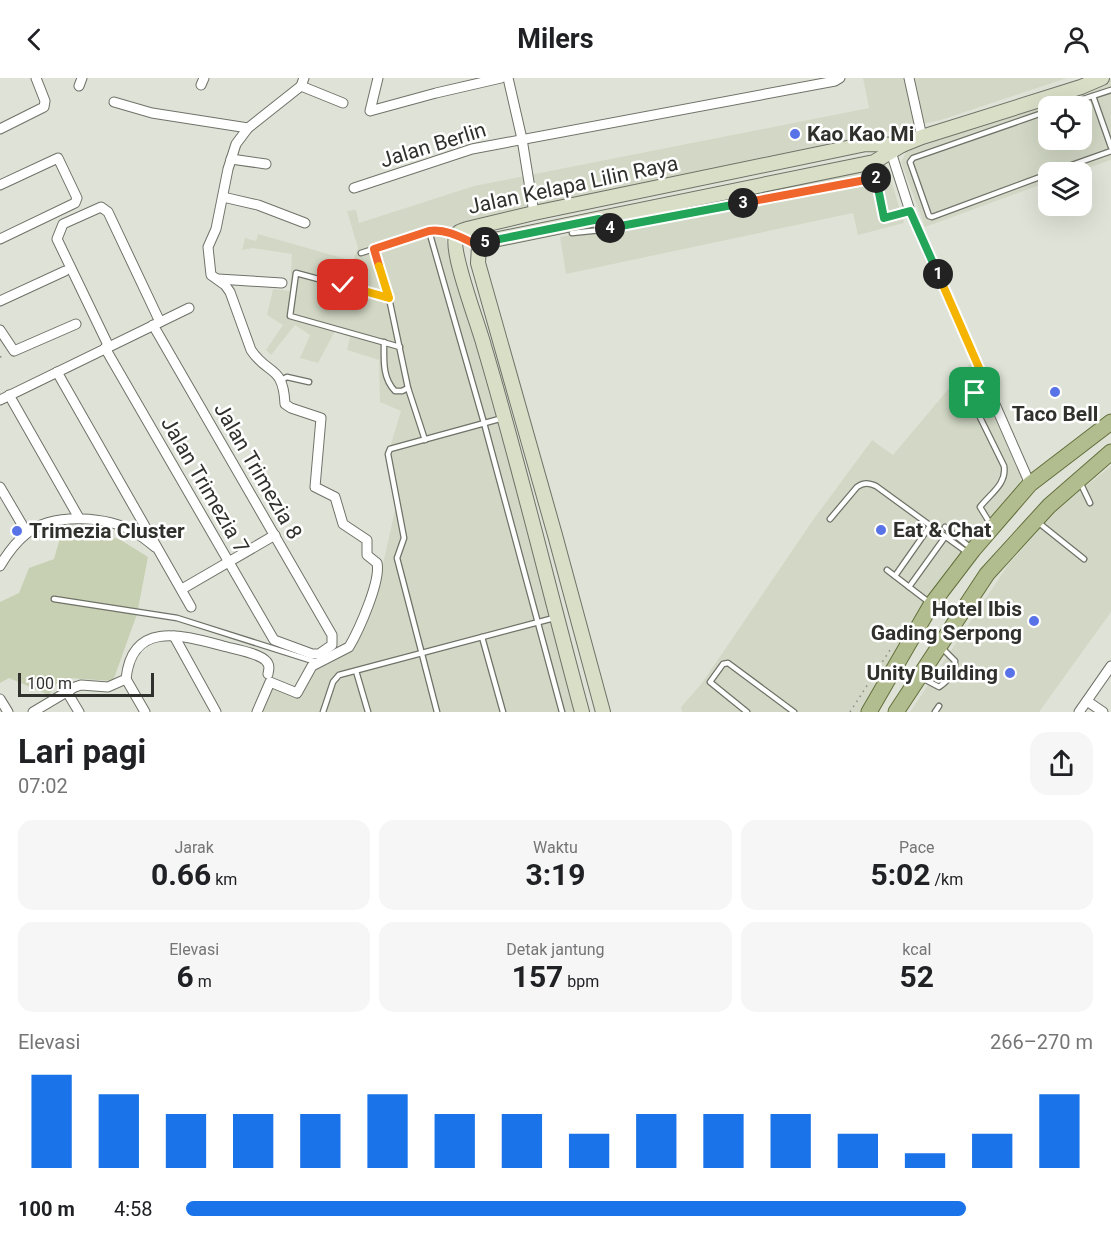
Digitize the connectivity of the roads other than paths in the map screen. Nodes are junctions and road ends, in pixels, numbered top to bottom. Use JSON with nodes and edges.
{"nodes":[{"id":1,"x":36,"y":78,"type":"edge"},
{"id":2,"x":378,"y":78,"type":"edge"},
{"id":3,"x":501,"y":78,"type":"edge"},
{"id":4,"x":508,"y":78,"type":"edge"},
{"id":5,"x":840,"y":78,"type":"edge"},
{"id":6,"x":909,"y":78,"type":"edge"},
{"id":7,"x":1102,"y":78,"type":"edge"},
{"id":8,"x":303,"y":82,"type":"edge"},
{"id":9,"x":1071,"y":84,"type":"edge"},
{"id":10,"x":1111,"y":90,"type":"edge"},
{"id":11,"x":1093,"y":96,"type":"joint"},
{"id":12,"x":114,"y":102,"type":"dead end"},
{"id":13,"x":343,"y":103,"type":"dead end"},
{"id":14,"x":1038,"y":114,"type":"edge"},
{"id":15,"x":248,"y":128,"type":"junction"},
{"id":16,"x":0,"y":129,"type":"edge"},
{"id":17,"x":922,"y":137,"type":"junction"},
{"id":18,"x":522,"y":139,"type":"junction"},
{"id":19,"x":894,"y":148,"type":"junction"},
{"id":20,"x":1111,"y":149,"type":"edge"},
{"id":21,"x":231,"y":159,"type":"junction"},
{"id":22,"x":1078,"y":162,"type":"edge"},
{"id":23,"x":266,"y":164,"type":"dead end"},
{"id":24,"x":1038,"y":177,"type":"edge"},
{"id":25,"x":683,"y":182,"type":"junction"},
{"id":26,"x":0,"y":186,"type":"edge"},
{"id":27,"x":354,"y":188,"type":"dead end"},
{"id":28,"x":223,"y":197,"type":"junction"},
{"id":29,"x":689,"y":200,"type":"junction"},
{"id":30,"x":910,"y":211,"type":"junction"},
{"id":31,"x":108,"y":212,"type":"joint"},
{"id":32,"x":534,"y":213,"type":"junction"},
{"id":33,"x":305,"y":223,"type":"dead end"},
{"id":34,"x":600,"y":225,"type":"junction"},
{"id":35,"x":429,"y":231,"type":"junction"},
{"id":36,"x":572,"y":233,"type":"dead end"},
{"id":37,"x":456,"y":236,"type":"junction"},
{"id":38,"x":0,"y":240,"type":"edge"},
{"id":39,"x":479,"y":246,"type":"junction"},
{"id":40,"x":374,"y":249,"type":"junction"},
{"id":41,"x":361,"y":253,"type":"dead end"},
{"id":42,"x":478,"y":263,"type":"junction"},
{"id":43,"x":459,"y":267,"type":"junction"},
{"id":44,"x":66,"y":271,"type":"dead end"},
{"id":45,"x":216,"y":279,"type":"junction"},
{"id":46,"x":282,"y":283,"type":"dead end"},
{"id":47,"x":389,"y":298,"type":"junction"},
{"id":48,"x":0,"y":301,"type":"edge"},
{"id":49,"x":189,"y":308,"type":"dead end"},
{"id":50,"x":157,"y":323,"type":"junction"},
{"id":51,"x":76,"y":324,"type":"dead end"},
{"id":52,"x":0,"y":330,"type":"edge"},
{"id":53,"x":384,"y":342,"type":"junction"},
{"id":54,"x":400,"y":347,"type":"junction"},
{"id":55,"x":107,"y":348,"type":"junction"},
{"id":56,"x":57,"y":372,"type":"junction"},
{"id":57,"x":281,"y":380,"type":"junction"},
{"id":58,"x":309,"y":382,"type":"dead end"},
{"id":59,"x":987,"y":386,"type":"junction"},
{"id":60,"x":408,"y":388,"type":"junction"},
{"id":61,"x":9,"y":395,"type":"junction"},
{"id":62,"x":0,"y":400,"type":"edge"},
{"id":63,"x":505,"y":418,"type":"junction"},
{"id":64,"x":1111,"y":422,"type":"edge"},
{"id":65,"x":484,"y":423,"type":"junction"},
{"id":66,"x":425,"y":440,"type":"junction"},
{"id":67,"x":1111,"y":452,"type":"edge"},
{"id":68,"x":1079,"y":479,"type":"junction"},
{"id":69,"x":1030,"y":484,"type":"junction"},
{"id":70,"x":0,"y":487,"type":"edge"},
{"id":71,"x":1090,"y":503,"type":"dead end"},
{"id":72,"x":1048,"y":506,"type":"junction"},
{"id":73,"x":80,"y":518,"type":"junction"},
{"id":74,"x":830,"y":519,"type":"dead end"},
{"id":75,"x":1035,"y":521,"type":"junction"},
{"id":76,"x":930,"y":526,"type":"junction"},
{"id":77,"x":945,"y":527,"type":"dead end"},
{"id":78,"x":993,"y":528,"type":"junction"},
{"id":79,"x":27,"y":533,"type":"junction"},
{"id":80,"x":275,"y":535,"type":"junction"},
{"id":81,"x":945,"y":537,"type":"junction"},
{"id":82,"x":158,"y":549,"type":"junction"},
{"id":83,"x":972,"y":552,"type":"junction"},
{"id":84,"x":1084,"y":559,"type":"dead end"},
{"id":85,"x":229,"y":561,"type":"junction"},
{"id":86,"x":0,"y":566,"type":"edge"},
{"id":87,"x":887,"y":570,"type":"dead end"},
{"id":88,"x":895,"y":576,"type":"junction"},
{"id":89,"x":909,"y":587,"type":"junction"},
{"id":90,"x":182,"y":590,"type":"junction"},
{"id":91,"x":54,"y":599,"type":"dead end"},
{"id":92,"x":932,"y":605,"type":"junction"},
{"id":93,"x":191,"y":607,"type":"dead end"},
{"id":94,"x":556,"y":617,"type":"junction"},
{"id":95,"x":537,"y":622,"type":"junction"},
{"id":96,"x":174,"y":636,"type":"junction"},
{"id":97,"x":482,"y":637,"type":"junction"},
{"id":98,"x":274,"y":640,"type":"joint"},
{"id":99,"x":899,"y":647,"type":"junction"},
{"id":100,"x":940,"y":647,"type":"junction"},
{"id":101,"x":421,"y":653,"type":"junction"},
{"id":102,"x":930,"y":661,"type":"junction"},
{"id":103,"x":316,"y":662,"type":"junction"},
{"id":104,"x":1111,"y":666,"type":"edge"},
{"id":105,"x":356,"y":671,"type":"junction"},
{"id":106,"x":268,"y":674,"type":"dead end"},
{"id":107,"x":919,"y":676,"type":"junction"},
{"id":108,"x":126,"y":679,"type":"junction"},
{"id":109,"x":67,"y":692,"type":"junction"},
{"id":110,"x":0,"y":699,"type":"edge"},
{"id":111,"x":1087,"y":701,"type":"junction"},
{"id":112,"x":939,"y":706,"type":"dead end"},
{"id":113,"x":8,"y":712,"type":"edge"},
{"id":114,"x":33,"y":712,"type":"edge"},
{"id":115,"x":79,"y":712,"type":"edge"},
{"id":116,"x":145,"y":712,"type":"edge"},
{"id":117,"x":216,"y":712,"type":"edge"},
{"id":118,"x":257,"y":712,"type":"edge"},
{"id":119,"x":323,"y":712,"type":"edge"},
{"id":120,"x":368,"y":712,"type":"edge"},
{"id":121,"x":436,"y":712,"type":"edge"},
{"id":122,"x":503,"y":712,"type":"edge"},
{"id":123,"x":562,"y":712,"type":"edge"},
{"id":124,"x":582,"y":712,"type":"edge"},
{"id":125,"x":603,"y":712,"type":"edge"},
{"id":126,"x":747,"y":712,"type":"edge"},
{"id":127,"x":794,"y":712,"type":"edge"},
{"id":128,"x":868,"y":712,"type":"edge"},
{"id":129,"x":876,"y":712,"type":"edge"},
{"id":130,"x":891,"y":712,"type":"edge"},
{"id":131,"x":896,"y":712,"type":"edge"},
{"id":132,"x":935,"y":712,"type":"edge"},
{"id":133,"x":1079,"y":712,"type":"edge"},
{"id":134,"x":1103,"y":712,"type":"edge"}],
"edges":[{"from":1,"to":16,"type":"street"},
{"from":2,"to":3,"type":"street"},
{"from":4,"to":18,"type":"street"},
{"from":5,"to":18,"type":"street","name":"Jalan Berlin"},
{"from":6,"to":17,"type":"street"},
{"from":7,"to":9,"type":"street","name":"Jalan Kelapa Lilin Raya"},
{"from":8,"to":13,"type":"street"},
{"from":8,"to":15,"type":"street"},
{"from":9,"to":17,"type":"street","name":"Jalan Kelapa Lilin Raya"},
{"from":10,"to":11,"type":"lane"},
{"from":11,"to":20,"type":"lane"},
{"from":12,"to":15,"type":"street"},
{"from":14,"to":24,"type":"lane"},
{"from":15,"to":21,"type":"street"},
{"from":17,"to":19,"type":"street","name":"Jalan Kelapa Lilin Raya"},
{"from":18,"to":27,"type":"street","name":"Jalan Berlin"},
{"from":18,"to":32,"type":"street"},
{"from":19,"to":25,"type":"street","name":"Jalan Kelapa Lilin Raya"},
{"from":19,"to":29,"type":"street","name":"Jalan Kelapa Lilin Raya"},
{"from":19,"to":30,"type":"street"},
{"from":20,"to":22,"type":"lane"},
{"from":21,"to":23,"type":"street"},
{"from":21,"to":28,"type":"street"},
{"from":25,"to":29,"type":"street"},
{"from":25,"to":32,"type":"street","name":"Jalan Kelapa Lilin Raya"},
{"from":26,"to":38,"type":"street"},
{"from":28,"to":33,"type":"street"},
{"from":28,"to":45,"type":"street"},
{"from":29,"to":34,"type":"street","name":"Jalan Kelapa Lilin Raya"},
{"from":30,"to":34,"type":"lane"},
{"from":30,"to":59,"type":"street"},
{"from":31,"to":50,"type":"street","name":"Jalan Trimezia 8"},
{"from":31,"to":55,"type":"street","name":"Jalan Trimezia 7"},
{"from":32,"to":37,"type":"street","name":"Jalan Kelapa Lilin Raya"},
{"from":34,"to":36,"type":"lane"},
{"from":34,"to":39,"type":"street","name":"Jalan Kelapa Lilin Raya"},
{"from":35,"to":37,"type":"lane"},
{"from":35,"to":40,"type":"lane"},
{"from":35,"to":65,"type":"lane"},
{"from":37,"to":39,"type":"street"},
{"from":37,"to":43,"type":"street","name":"Jalan Kelapa Lilin Raya"},
{"from":39,"to":42,"type":"street","name":"Jalan Kelapa Lilin Raya"},
{"from":40,"to":41,"type":"lane"},
{"from":40,"to":47,"type":"lane"},
{"from":42,"to":43,"type":"street"},
{"from":42,"to":125,"type":"street","name":"Jalan Kelapa Lilin Raya"},
{"from":43,"to":63,"type":"street","name":"Jalan Kelapa Lilin Raya"},
{"from":44,"to":48,"type":"street"},
{"from":45,"to":46,"type":"street"},
{"from":45,"to":57,"type":"street"},
{"from":47,"to":53,"type":"lane"},
{"from":47,"to":54,"type":"lane"},
{"from":49,"to":50,"type":"street"},
{"from":50,"to":55,"type":"street"},
{"from":50,"to":80,"type":"street","name":"Jalan Trimezia 8"},
{"from":51,"to":52,"type":"street"},
{"from":53,"to":54,"type":"lane"},
{"from":53,"to":60,"type":"lane"},
{"from":54,"to":60,"type":"lane"},
{"from":55,"to":56,"type":"street"},
{"from":55,"to":85,"type":"street","name":"Jalan Trimezia 7"},
{"from":56,"to":61,"type":"street"},
{"from":56,"to":82,"type":"street"},
{"from":57,"to":58,"type":"lane"},
{"from":57,"to":103,"type":"street"},
{"from":59,"to":69,"type":"street"},
{"from":59,"to":78,"type":"lane"},
{"from":60,"to":66,"type":"lane"},
{"from":61,"to":62,"type":"street"},
{"from":61,"to":73,"type":"street"},
{"from":63,"to":65,"type":"lane"},
{"from":63,"to":94,"type":"street","name":"Jalan Kelapa Lilin Raya"},
{"from":64,"to":69,"type":"main road"},
{"from":65,"to":66,"type":"lane"},
{"from":65,"to":95,"type":"lane"},
{"from":66,"to":101,"type":"lane"},
{"from":67,"to":68,"type":"main road"},
{"from":68,"to":71,"type":"lane"},
{"from":68,"to":72,"type":"main road"},
{"from":69,"to":72,"type":"main road"},
{"from":69,"to":78,"type":"main road"},
{"from":70,"to":79,"type":"street"},
{"from":72,"to":75,"type":"main road"},
{"from":73,"to":79,"type":"street"},
{"from":73,"to":82,"type":"street"},
{"from":74,"to":76,"type":"lane"},
{"from":75,"to":84,"type":"lane"},
{"from":75,"to":100,"type":"main road"},
{"from":76,"to":81,"type":"lane"},
{"from":76,"to":88,"type":"lane"},
{"from":77,"to":83,"type":"lane"},
{"from":78,"to":83,"type":"main road"},
{"from":79,"to":86,"type":"street"},
{"from":80,"to":85,"type":"street"},
{"from":80,"to":98,"type":"street","name":"Jalan Trimezia 8"},
{"from":81,"to":83,"type":"lane"},
{"from":81,"to":89,"type":"lane"},
{"from":82,"to":90,"type":"street"},
{"from":83,"to":92,"type":"main road"},
{"from":85,"to":90,"type":"street"},
{"from":85,"to":98,"type":"street","name":"Jalan Trimezia 7"},
{"from":87,"to":88,"type":"lane"},
{"from":88,"to":89,"type":"lane"},
{"from":89,"to":92,"type":"lane"},
{"from":90,"to":93,"type":"street"},
{"from":91,"to":103,"type":"lane"},
{"from":92,"to":99,"type":"main road"},
{"from":94,"to":95,"type":"lane"},
{"from":94,"to":124,"type":"street","name":"Jalan Kelapa Lilin Raya"},
{"from":95,"to":97,"type":"lane"},
{"from":95,"to":123,"type":"lane"},
{"from":96,"to":106,"type":"street"},
{"from":96,"to":108,"type":"street"},
{"from":96,"to":117,"type":"street"},
{"from":97,"to":101,"type":"lane"},
{"from":97,"to":122,"type":"lane"},
{"from":99,"to":128,"type":"main road"},
{"from":99,"to":129,"type":"main road"},
{"from":100,"to":102,"type":"main road"},
{"from":100,"to":107,"type":"lane"},
{"from":101,"to":105,"type":"lane"},
{"from":101,"to":121,"type":"lane"},
{"from":102,"to":107,"type":"main road"},
{"from":102,"to":130,"type":"main road"},
{"from":103,"to":118,"type":"street"},
{"from":104,"to":111,"type":"street"},
{"from":105,"to":119,"type":"lane"},
{"from":105,"to":120,"type":"lane"},
{"from":107,"to":131,"type":"main road"},
{"from":108,"to":109,"type":"street"},
{"from":108,"to":116,"type":"street"},
{"from":109,"to":114,"type":"street"},
{"from":109,"to":115,"type":"street"},
{"from":110,"to":113,"type":"street"},
{"from":111,"to":133,"type":"street"},
{"from":111,"to":134,"type":"street"},
{"from":112,"to":132,"type":"lane"},
{"from":126,"to":127,"type":"lane"}]}
